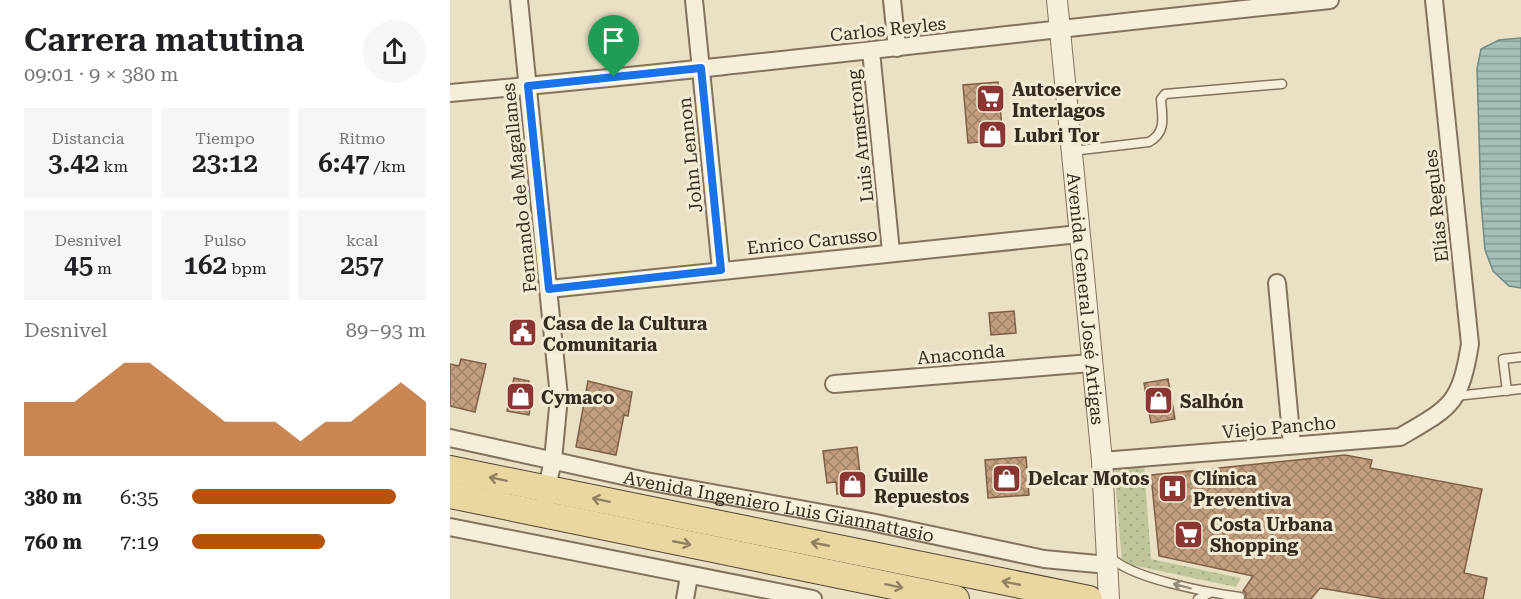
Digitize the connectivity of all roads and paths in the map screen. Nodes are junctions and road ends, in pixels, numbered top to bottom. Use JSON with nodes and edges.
{"nodes":[{"id":1,"x":519,"y":0,"type":"edge"},
{"id":2,"x":694,"y":0,"type":"edge"},
{"id":3,"x":892,"y":0,"type":"edge"},
{"id":4,"x":1058,"y":0,"type":"edge"},
{"id":5,"x":1330,"y":0,"type":"edge"},
{"id":6,"x":1434,"y":0,"type":"edge"},
{"id":7,"x":1060,"y":28,"type":"junction"},
{"id":8,"x":897,"y":48,"type":"junction"},
{"id":9,"x":871,"y":51,"type":"junction"},
{"id":10,"x":701,"y":68,"type":"junction"},
{"id":11,"x":1282,"y":84,"type":"dead end"},
{"id":12,"x":528,"y":86,"type":"junction"},
{"id":13,"x":450,"y":93,"type":"edge"},
{"id":14,"x":1071,"y":151,"type":"junction"},
{"id":15,"x":1079,"y":234,"type":"junction"},
{"id":16,"x":891,"y":252,"type":"junction"},
{"id":17,"x":721,"y":270,"type":"junction"},
{"id":18,"x":1277,"y":283,"type":"dead end"},
{"id":19,"x":549,"y":289,"type":"junction"},
{"id":20,"x":1521,"y":357,"type":"edge"},
{"id":21,"x":1092,"y":363,"type":"junction"},
{"id":22,"x":834,"y":384,"type":"dead end"},
{"id":23,"x":1521,"y":389,"type":"edge"},
{"id":24,"x":1507,"y":391,"type":"junction"},
{"id":25,"x":1454,"y":400,"type":"junction"},
{"id":26,"x":450,"y":438,"type":"edge"},
{"id":27,"x":1292,"y":445,"type":"junction"},
{"id":28,"x":553,"y":460,"type":"junction"},
{"id":29,"x":1102,"y":461,"type":"junction"},
{"id":30,"x":450,"y":469,"type":"edge"},
{"id":31,"x":646,"y":481,"type":"junction"},
{"id":32,"x":547,"y":489,"type":"junction"},
{"id":33,"x":450,"y":495,"type":"edge"},
{"id":34,"x":654,"y":511,"type":"junction"},
{"id":35,"x":542,"y":514,"type":"junction"},
{"id":36,"x":450,"y":527,"type":"edge"},
{"id":37,"x":1108,"y":559,"type":"junction"},
{"id":38,"x":689,"y":576,"type":"junction"},
{"id":39,"x":1210,"y":593,"type":"junction"},
{"id":40,"x":928,"y":596,"type":"edge"},
{"id":41,"x":1240,"y":597,"type":"dead end"},
{"id":42,"x":685,"y":599,"type":"edge"},
{"id":43,"x":813,"y":599,"type":"edge"},
{"id":44,"x":956,"y":599,"type":"edge"},
{"id":45,"x":1089,"y":599,"type":"edge"},
{"id":46,"x":1109,"y":599,"type":"edge"},
{"id":47,"x":1198,"y":599,"type":"edge"}],
"edges":[{"from":1,"to":12,"type":"street","name":"Fernando de Magallanes"},
{"from":2,"to":10,"type":"street","name":"John Lennon"},
{"from":3,"to":8,"type":"street"},
{"from":4,"to":7,"type":"street","name":"Avenida General José Artigas"},
{"from":5,"to":7,"type":"street","name":"Carlos Reyles"},
{"from":6,"to":25,"type":"street","name":"Elías Regules"},
{"from":7,"to":8,"type":"street","name":"Carlos Reyles"},
{"from":7,"to":14,"type":"street","name":"Avenida General José Artigas"},
{"from":8,"to":9,"type":"street","name":"Carlos Reyles"},
{"from":9,"to":10,"type":"street","name":"Carlos Reyles"},
{"from":9,"to":16,"type":"street","name":"Luis Armstrong"},
{"from":10,"to":12,"type":"street","name":"Carlos Reyles"},
{"from":10,"to":17,"type":"street","name":"John Lennon"},
{"from":11,"to":14,"type":"lane"},
{"from":12,"to":13,"type":"street","name":"Carlos Reyles"},
{"from":12,"to":19,"type":"street","name":"Fernando de Magallanes"},
{"from":14,"to":15,"type":"street","name":"Avenida General José Artigas"},
{"from":15,"to":16,"type":"street","name":"Enrico Carusso"},
{"from":15,"to":21,"type":"street","name":"Avenida General José Artigas"},
{"from":16,"to":17,"type":"street","name":"Enrico Carusso"},
{"from":17,"to":19,"type":"street","name":"Enrico Carusso"},
{"from":18,"to":27,"type":"street"},
{"from":19,"to":28,"type":"street","name":"Fernando de Magallanes"},
{"from":20,"to":24,"type":"lane"},
{"from":21,"to":22,"type":"street","name":"Anaconda"},
{"from":21,"to":29,"type":"street","name":"Avenida General José Artigas"},
{"from":23,"to":24,"type":"lane"},
{"from":24,"to":25,"type":"lane"},
{"from":25,"to":27,"type":"street","name":"Viejo Pancho"},
{"from":26,"to":28,"type":"street","name":"Avenida Ingeniero Luis Giannattasio"},
{"from":27,"to":29,"type":"street","name":"Viejo Pancho"},
{"from":28,"to":31,"type":"street","name":"Avenida Ingeniero Luis Giannattasio"},
{"from":28,"to":32,"type":"street","name":"Fernando de Magallanes"},
{"from":29,"to":37,"type":"street","name":"Avenida General José Artigas"},
{"from":32,"to":30,"type":"main road","name":"Avenida Ingeniero Luis Giannattasio","one_way":true},
{"from":31,"to":34,"type":"street"},
{"from":31,"to":37,"type":"street","name":"Avenida Ingeniero Luis Giannattasio"},
{"from":34,"to":32,"type":"main road","name":"Avenida Ingeniero Luis Giannattasio","one_way":true},
{"from":32,"to":35,"type":"street","name":"Fernando de Magallanes"},
{"from":33,"to":35,"type":"main road"},
{"from":45,"to":34,"type":"main road","name":"Avenida Ingeniero Luis Giannattasio","one_way":true},
{"from":35,"to":40,"type":"main road","one_way":true},
{"from":36,"to":38,"type":"street"},
{"from":39,"to":37,"type":"lane","one_way":true},
{"from":37,"to":46,"type":"street","name":"Avenida General José Artigas"},
{"from":38,"to":42,"type":"street"},
{"from":38,"to":43,"type":"street"},
{"from":39,"to":41,"type":"lane"},
{"from":39,"to":47,"type":"lane"},
{"from":40,"to":44,"type":"main road"}]}
